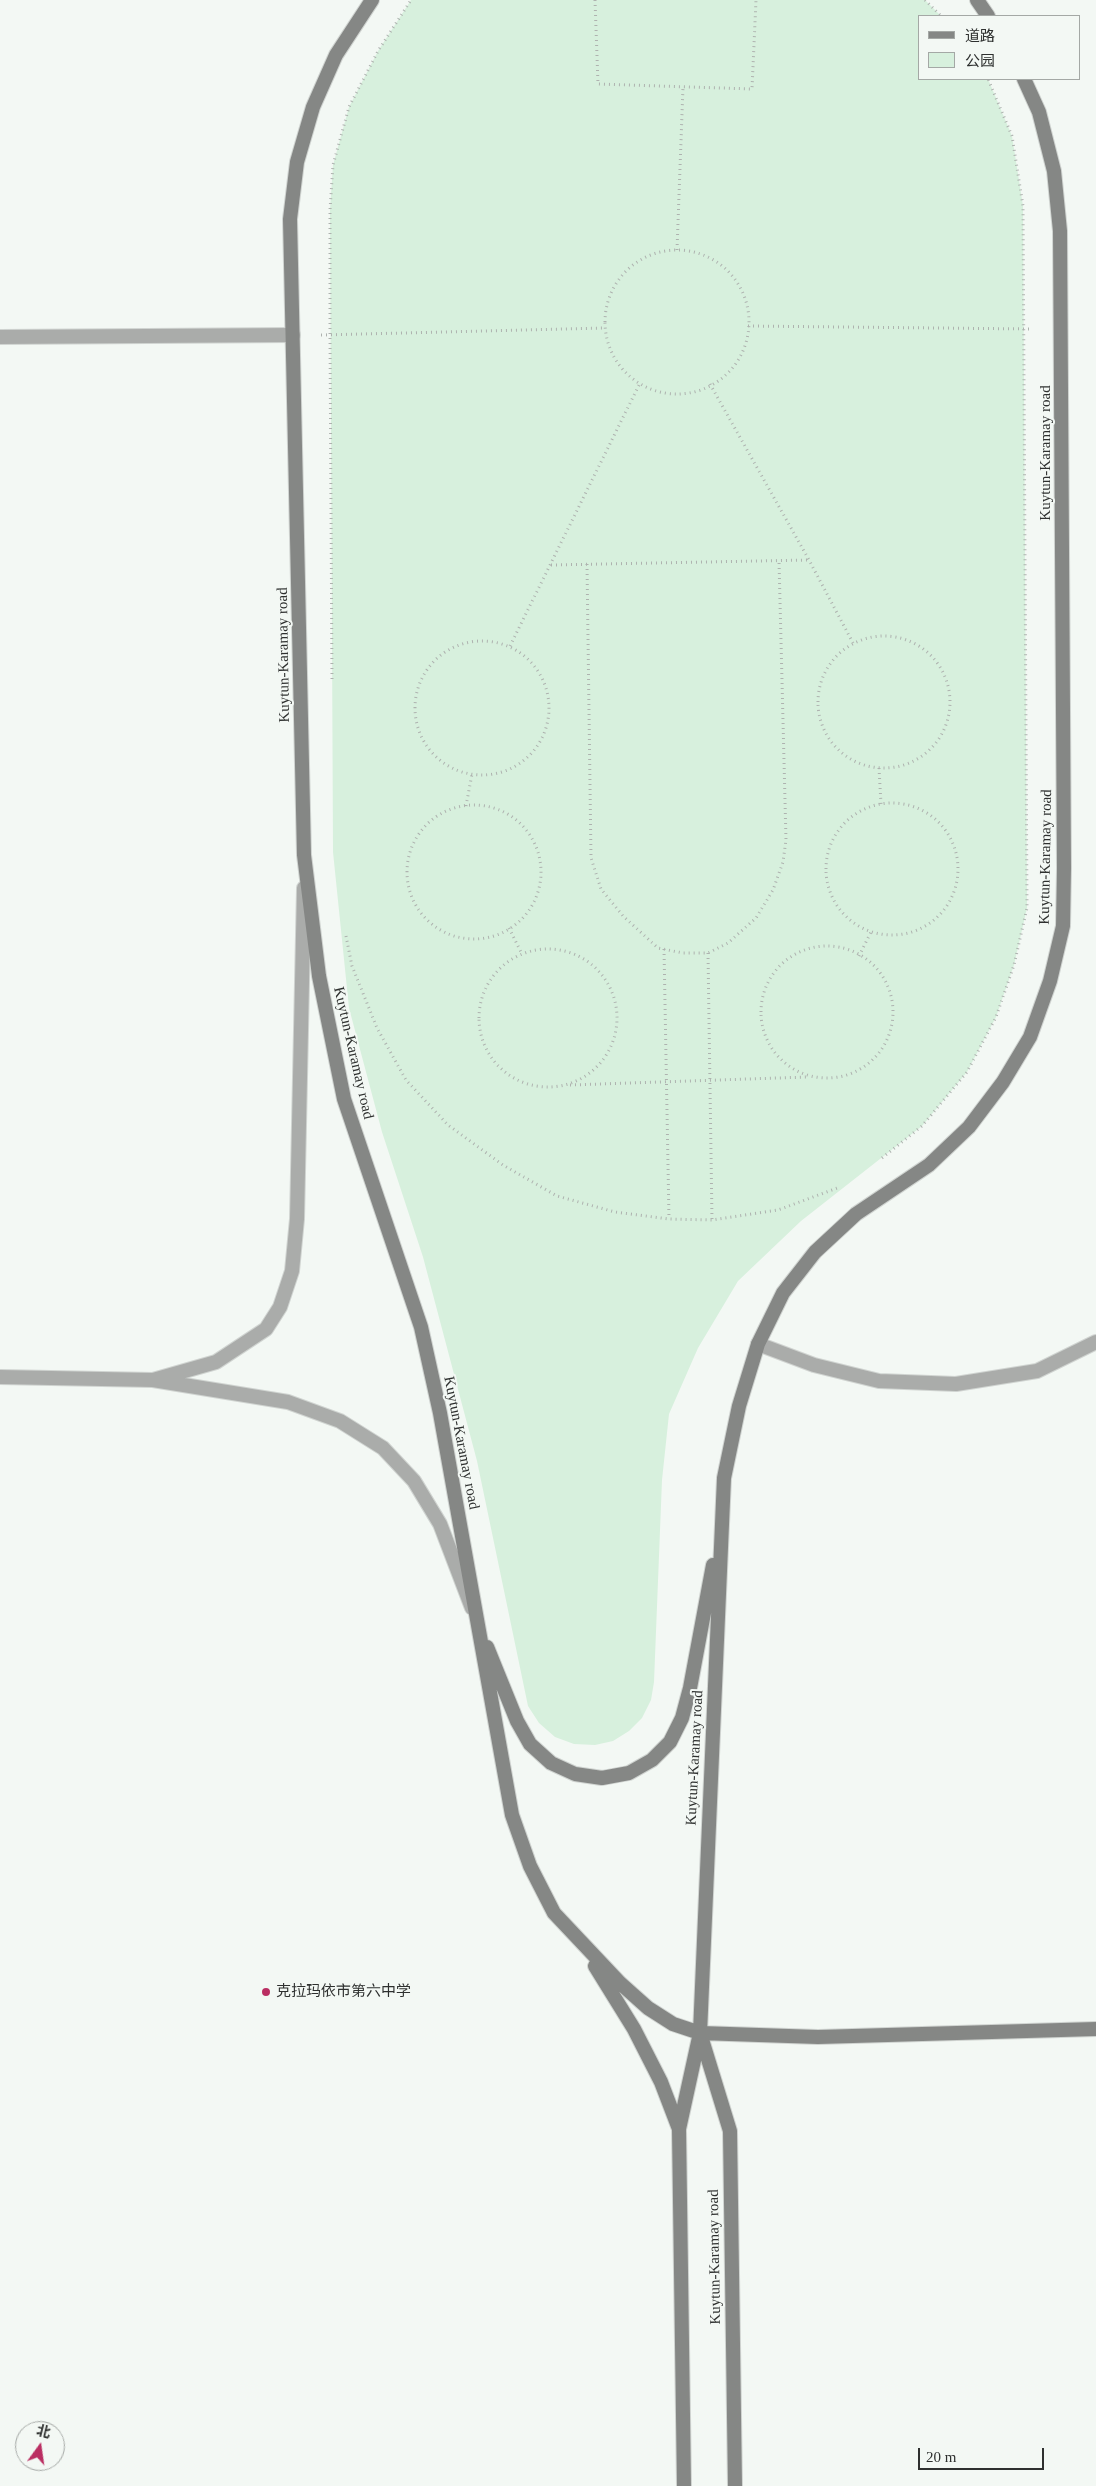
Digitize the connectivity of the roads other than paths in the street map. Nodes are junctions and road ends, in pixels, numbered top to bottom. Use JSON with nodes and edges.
{"nodes":[{"id":1,"x":372,"y":0,"type":"edge"},
{"id":2,"x":977,"y":0,"type":"edge"},
{"id":3,"x":987,"y":15,"type":"edge"},
{"id":4,"x":1024,"y":80,"type":"edge"},
{"id":5,"x":293,"y":335,"type":"junction"},
{"id":6,"x":0,"y":337,"type":"edge"},
{"id":7,"x":304,"y":855,"type":"junction"},
{"id":8,"x":1096,"y":1342,"type":"edge"},
{"id":9,"x":758,"y":1344,"type":"junction"},
{"id":10,"x":0,"y":1377,"type":"edge"},
{"id":11,"x":153,"y":1380,"type":"junction"},
{"id":12,"x":722,"y":1512,"type":"junction"},
{"id":13,"x":476,"y":1621,"type":"junction"},
{"id":14,"x":583,"y":1946,"type":"junction"},
{"id":15,"x":1096,"y":2029,"type":"edge"},
{"id":16,"x":700,"y":2032,"type":"junction"},
{"id":17,"x":679,"y":2129,"type":"junction"},
{"id":18,"x":684,"y":2486,"type":"edge"},
{"id":19,"x":735,"y":2486,"type":"edge"}],
"edges":[{"from":1,"to":5,"type":"main road","name":"Kuytun-Karamay road"},
{"from":2,"to":3,"type":"main road"},
{"from":4,"to":9,"type":"main road","name":"Kuytun-Karamay road"},
{"from":5,"to":6,"type":"street"},
{"from":5,"to":7,"type":"main road","name":"Kuytun-Karamay road"},
{"from":7,"to":11,"type":"street"},
{"from":7,"to":13,"type":"main road","name":"Kuytun-Karamay road"},
{"from":8,"to":9,"type":"street"},
{"from":9,"to":12,"type":"main road","name":"Kuytun-Karamay road"},
{"from":10,"to":11,"type":"street"},
{"from":11,"to":13,"type":"street"},
{"from":12,"to":13,"type":"main road"},
{"from":12,"to":16,"type":"main road","name":"Kuytun-Karamay road"},
{"from":13,"to":14,"type":"main road","name":"Kuytun-Karamay road"},
{"from":14,"to":16,"type":"main road","name":"Kuytun-Karamay road"},
{"from":14,"to":17,"type":"main road"},
{"from":15,"to":16,"type":"main road"},
{"from":16,"to":17,"type":"main road","name":"Kuytun-Karamay road"},
{"from":16,"to":19,"type":"main road","name":"Kuytun-Karamay road"},
{"from":17,"to":18,"type":"main road","name":"Kuytun-Karamay road"}]}
